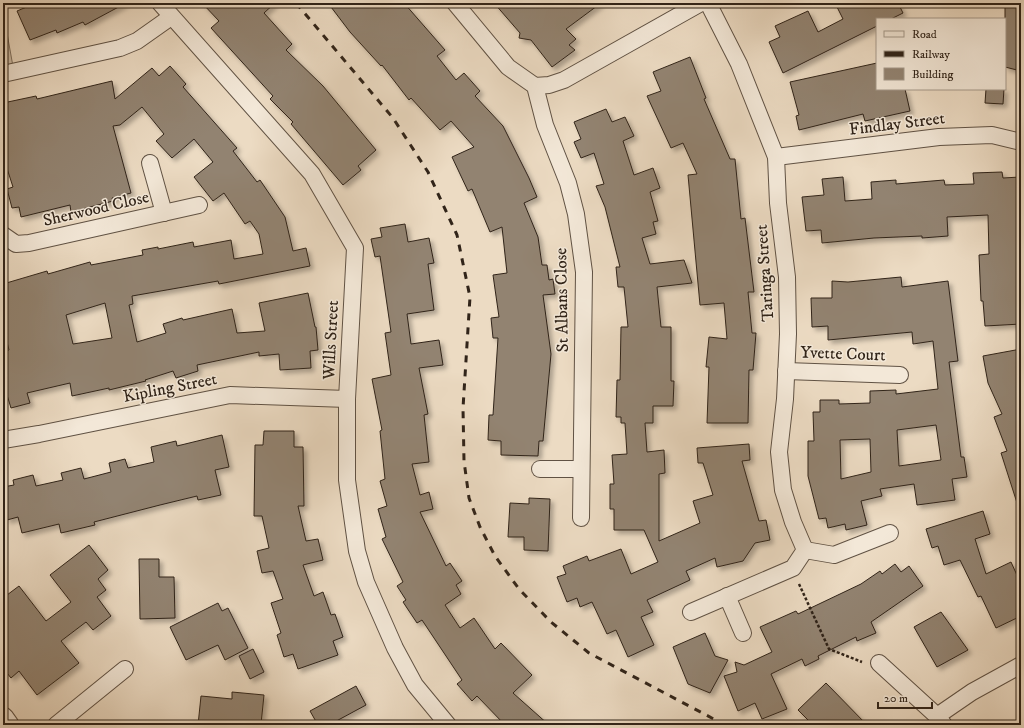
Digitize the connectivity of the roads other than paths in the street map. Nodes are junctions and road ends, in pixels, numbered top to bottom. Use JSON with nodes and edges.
{"nodes":[{"id":1,"x":160,"y":3,"type":"edge"},
{"id":2,"x":455,"y":3,"type":"edge"},
{"id":3,"x":701,"y":3,"type":"edge"},
{"id":4,"x":708,"y":3,"type":"edge"},
{"id":5,"x":171,"y":17,"type":"junction"},
{"id":6,"x":3,"y":74,"type":"edge"},
{"id":7,"x":535,"y":86,"type":"junction"},
{"id":8,"x":1021,"y":142,"type":"edge"},
{"id":9,"x":776,"y":157,"type":"junction"},
{"id":10,"x":150,"y":163,"type":"dead end"},
{"id":11,"x":199,"y":205,"type":"dead end"},
{"id":12,"x":164,"y":213,"type":"junction"},
{"id":13,"x":4,"y":239,"type":"edge"},
{"id":14,"x":786,"y":370,"type":"junction"},
{"id":15,"x":900,"y":375,"type":"dead end"},
{"id":16,"x":347,"y":399,"type":"junction"},
{"id":17,"x":3,"y":440,"type":"edge"},
{"id":18,"x":540,"y":469,"type":"dead end"},
{"id":19,"x":581,"y":469,"type":"junction"},
{"id":20,"x":580,"y":518,"type":"dead end"},
{"id":21,"x":890,"y":533,"type":"dead end"},
{"id":22,"x":805,"y":550,"type":"junction"},
{"id":23,"x":727,"y":596,"type":"junction"},
{"id":24,"x":691,"y":612,"type":"dead end"},
{"id":25,"x":743,"y":633,"type":"dead end"},
{"id":26,"x":878,"y":662,"type":"road end"},
{"id":27,"x":1021,"y":665,"type":"edge"},
{"id":28,"x":125,"y":669,"type":"dead end"},
{"id":29,"x":3,"y":718,"type":"edge"},
{"id":30,"x":940,"y":720,"type":"edge"},
{"id":31,"x":8,"y":725,"type":"edge"},
{"id":32,"x":56,"y":725,"type":"edge"},
{"id":33,"x":448,"y":725,"type":"edge"}],
"edges":[{"from":1,"to":5,"type":"street","name":"Wills Street"},
{"from":2,"to":7,"type":"street"},
{"from":3,"to":7,"type":"street"},
{"from":4,"to":9,"type":"street","name":"Taringa Street"},
{"from":5,"to":6,"type":"street"},
{"from":5,"to":16,"type":"street","name":"Wills Street"},
{"from":7,"to":19,"type":"street","name":"St Albans Close"},
{"from":8,"to":9,"type":"street","name":"Findlay Street"},
{"from":9,"to":14,"type":"street","name":"Taringa Street"},
{"from":10,"to":12,"type":"street"},
{"from":11,"to":12,"type":"street","name":"Sherwood Close"},
{"from":12,"to":13,"type":"street","name":"Sherwood Close"},
{"from":14,"to":15,"type":"street","name":"Yvette Court"},
{"from":14,"to":22,"type":"street","name":"Taringa Street"},
{"from":16,"to":17,"type":"street","name":"Kipling Street"},
{"from":16,"to":33,"type":"street","name":"Wills Street"},
{"from":18,"to":19,"type":"street"},
{"from":19,"to":20,"type":"street","name":"St Albans Close"},
{"from":21,"to":22,"type":"street"},
{"from":22,"to":23,"type":"street"},
{"from":23,"to":24,"type":"street"},
{"from":23,"to":25,"type":"street"},
{"from":26,"to":30,"type":"street"},
{"from":27,"to":30,"type":"street"},
{"from":28,"to":32,"type":"street"},
{"from":29,"to":31,"type":"street"}]}
